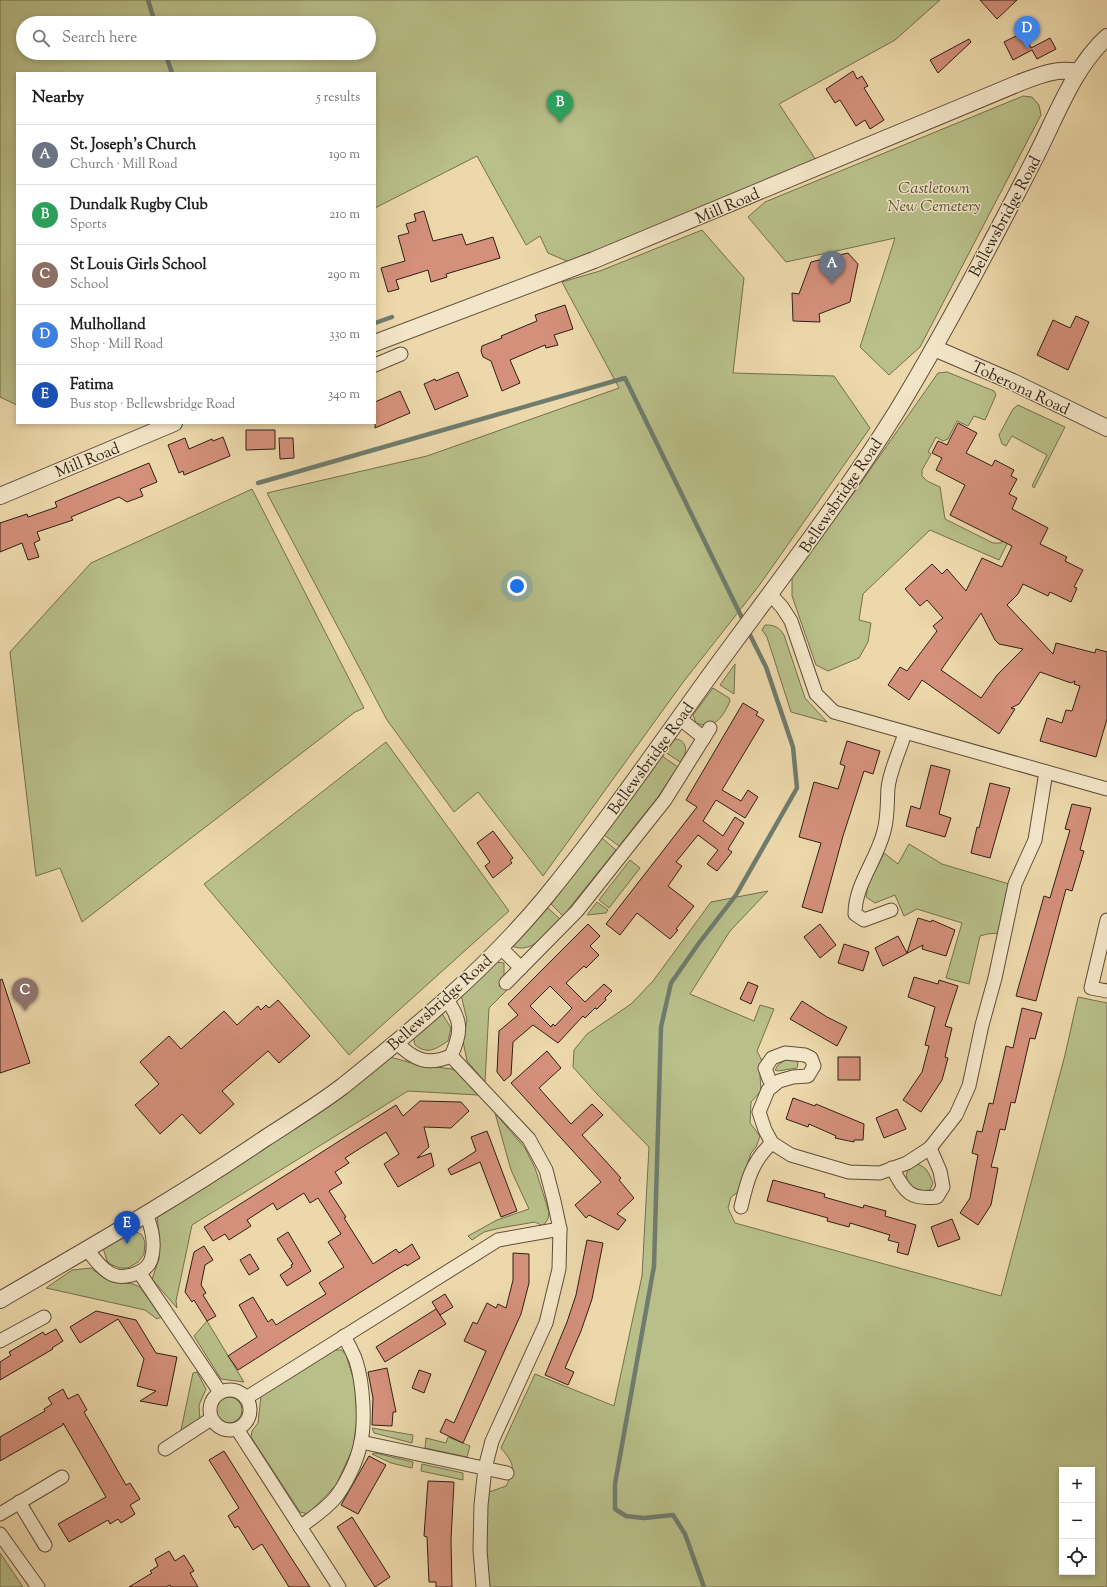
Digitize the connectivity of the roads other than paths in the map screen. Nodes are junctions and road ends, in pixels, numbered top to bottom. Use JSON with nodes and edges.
{"nodes":[{"id":1,"x":1107,"y":37,"type":"edge"},
{"id":2,"x":1078,"y":72,"type":"junction"},
{"id":3,"x":376,"y":343,"type":"edge"},
{"id":4,"x":934,"y":348,"type":"junction"},
{"id":5,"x":401,"y":354,"type":"dead end"},
{"id":6,"x":376,"y":365,"type":"edge"},
{"id":7,"x":172,"y":424,"type":"edge"},
{"id":8,"x":1107,"y":428,"type":"edge"},
{"id":9,"x":0,"y":496,"type":"edge"},
{"id":10,"x":770,"y":594,"type":"junction"},
{"id":11,"x":679,"y":718,"type":"junction"},
{"id":12,"x":906,"y":733,"type":"junction"},
{"id":13,"x":1046,"y":772,"type":"junction"},
{"id":14,"x":1107,"y":789,"type":"edge"},
{"id":15,"x":891,"y":910,"type":"dead end"},
{"id":16,"x":1107,"y":920,"type":"edge"},
{"id":17,"x":500,"y":947,"type":"junction"},
{"id":18,"x":522,"y":968,"type":"junction"},
{"id":19,"x":506,"y":983,"type":"dead end"},
{"id":20,"x":1107,"y":992,"type":"edge"},
{"id":21,"x":446,"y":998,"type":"junction"},
{"id":22,"x":396,"y":1042,"type":"junction"},
{"id":23,"x":451,"y":1056,"type":"junction"},
{"id":24,"x":774,"y":1085,"type":"dead end"},
{"id":25,"x":772,"y":1143,"type":"junction"},
{"id":26,"x":930,"y":1148,"type":"junction"},
{"id":27,"x":892,"y":1168,"type":"junction"},
{"id":28,"x":741,"y":1207,"type":"dead end"},
{"id":29,"x":146,"y":1214,"type":"junction"},
{"id":30,"x":560,"y":1229,"type":"junction"},
{"id":31,"x":87,"y":1249,"type":"junction"},
{"id":32,"x":140,"y":1272,"type":"junction"},
{"id":33,"x":0,"y":1300,"type":"edge"},
{"id":34,"x":44,"y":1317,"type":"dead end"},
{"id":35,"x":344,"y":1336,"type":"junction"},
{"id":36,"x":0,"y":1342,"type":"edge"},
{"id":37,"x":220,"y":1392,"type":"junction"},
{"id":38,"x":246,"y":1398,"type":"junction"},
{"id":39,"x":211,"y":1420,"type":"junction"},
{"id":40,"x":237,"y":1430,"type":"junction"},
{"id":41,"x":361,"y":1442,"type":"junction"},
{"id":42,"x":165,"y":1450,"type":"dead end"},
{"id":43,"x":484,"y":1468,"type":"junction"},
{"id":44,"x":507,"y":1473,"type":"dead end"},
{"id":45,"x":62,"y":1477,"type":"dead end"},
{"id":46,"x":19,"y":1502,"type":"junction"},
{"id":47,"x":0,"y":1514,"type":"edge"},
{"id":48,"x":300,"y":1527,"type":"junction"},
{"id":49,"x":0,"y":1534,"type":"edge"},
{"id":50,"x":45,"y":1544,"type":"dead end"},
{"id":51,"x":38,"y":1587,"type":"edge"},
{"id":52,"x":339,"y":1587,"type":"edge"},
{"id":53,"x":483,"y":1587,"type":"edge"}],
"edges":[{"from":1,"to":2,"type":"street","name":"Bellewsbridge Road"},
{"from":2,"to":3,"type":"street","name":"Mill Road"},
{"from":2,"to":4,"type":"street","name":"Bellewsbridge Road"},
{"from":4,"to":8,"type":"street","name":"Toberona Road"},
{"from":4,"to":10,"type":"street","name":"Bellewsbridge Road"},
{"from":5,"to":6,"type":"street"},
{"from":7,"to":9,"type":"street","name":"Mill Road"},
{"from":10,"to":11,"type":"street","name":"Bellewsbridge Road"},
{"from":10,"to":12,"type":"street"},
{"from":11,"to":17,"type":"street","name":"Bellewsbridge Road"},
{"from":11,"to":18,"type":"street"},
{"from":12,"to":13,"type":"street"},
{"from":12,"to":15,"type":"street"},
{"from":13,"to":14,"type":"street"},
{"from":13,"to":26,"type":"street"},
{"from":16,"to":20,"type":"street"},
{"from":17,"to":18,"type":"street"},
{"from":17,"to":21,"type":"street","name":"Bellewsbridge Road"},
{"from":18,"to":19,"type":"street"},
{"from":21,"to":22,"type":"street","name":"Bellewsbridge Road"},
{"from":21,"to":23,"type":"street"},
{"from":22,"to":23,"type":"street"},
{"from":22,"to":29,"type":"street","name":"Bellewsbridge Road"},
{"from":23,"to":30,"type":"street"},
{"from":24,"to":25,"type":"street"},
{"from":25,"to":27,"type":"street"},
{"from":25,"to":28,"type":"street"},
{"from":26,"to":27,"type":"street"},
{"from":26,"to":27,"type":"street"},
{"from":29,"to":31,"type":"street","name":"Bellewsbridge Road"},
{"from":29,"to":32,"type":"street"},
{"from":30,"to":35,"type":"street"},
{"from":30,"to":43,"type":"street"},
{"from":31,"to":32,"type":"street"},
{"from":31,"to":33,"type":"street","name":"Bellewsbridge Road"},
{"from":32,"to":37,"type":"street"},
{"from":34,"to":36,"type":"street"},
{"from":35,"to":38,"type":"street"},
{"from":35,"to":41,"type":"street"},
{"from":37,"to":38,"type":"street"},
{"from":37,"to":39,"type":"street"},
{"from":38,"to":40,"type":"street"},
{"from":39,"to":40,"type":"street"},
{"from":39,"to":42,"type":"street"},
{"from":40,"to":48,"type":"street"},
{"from":41,"to":43,"type":"street"},
{"from":41,"to":48,"type":"street"},
{"from":43,"to":44,"type":"street"},
{"from":43,"to":53,"type":"street"},
{"from":45,"to":46,"type":"street"},
{"from":46,"to":47,"type":"street"},
{"from":46,"to":50,"type":"street"},
{"from":48,"to":52,"type":"street"},
{"from":49,"to":51,"type":"street"}]}
